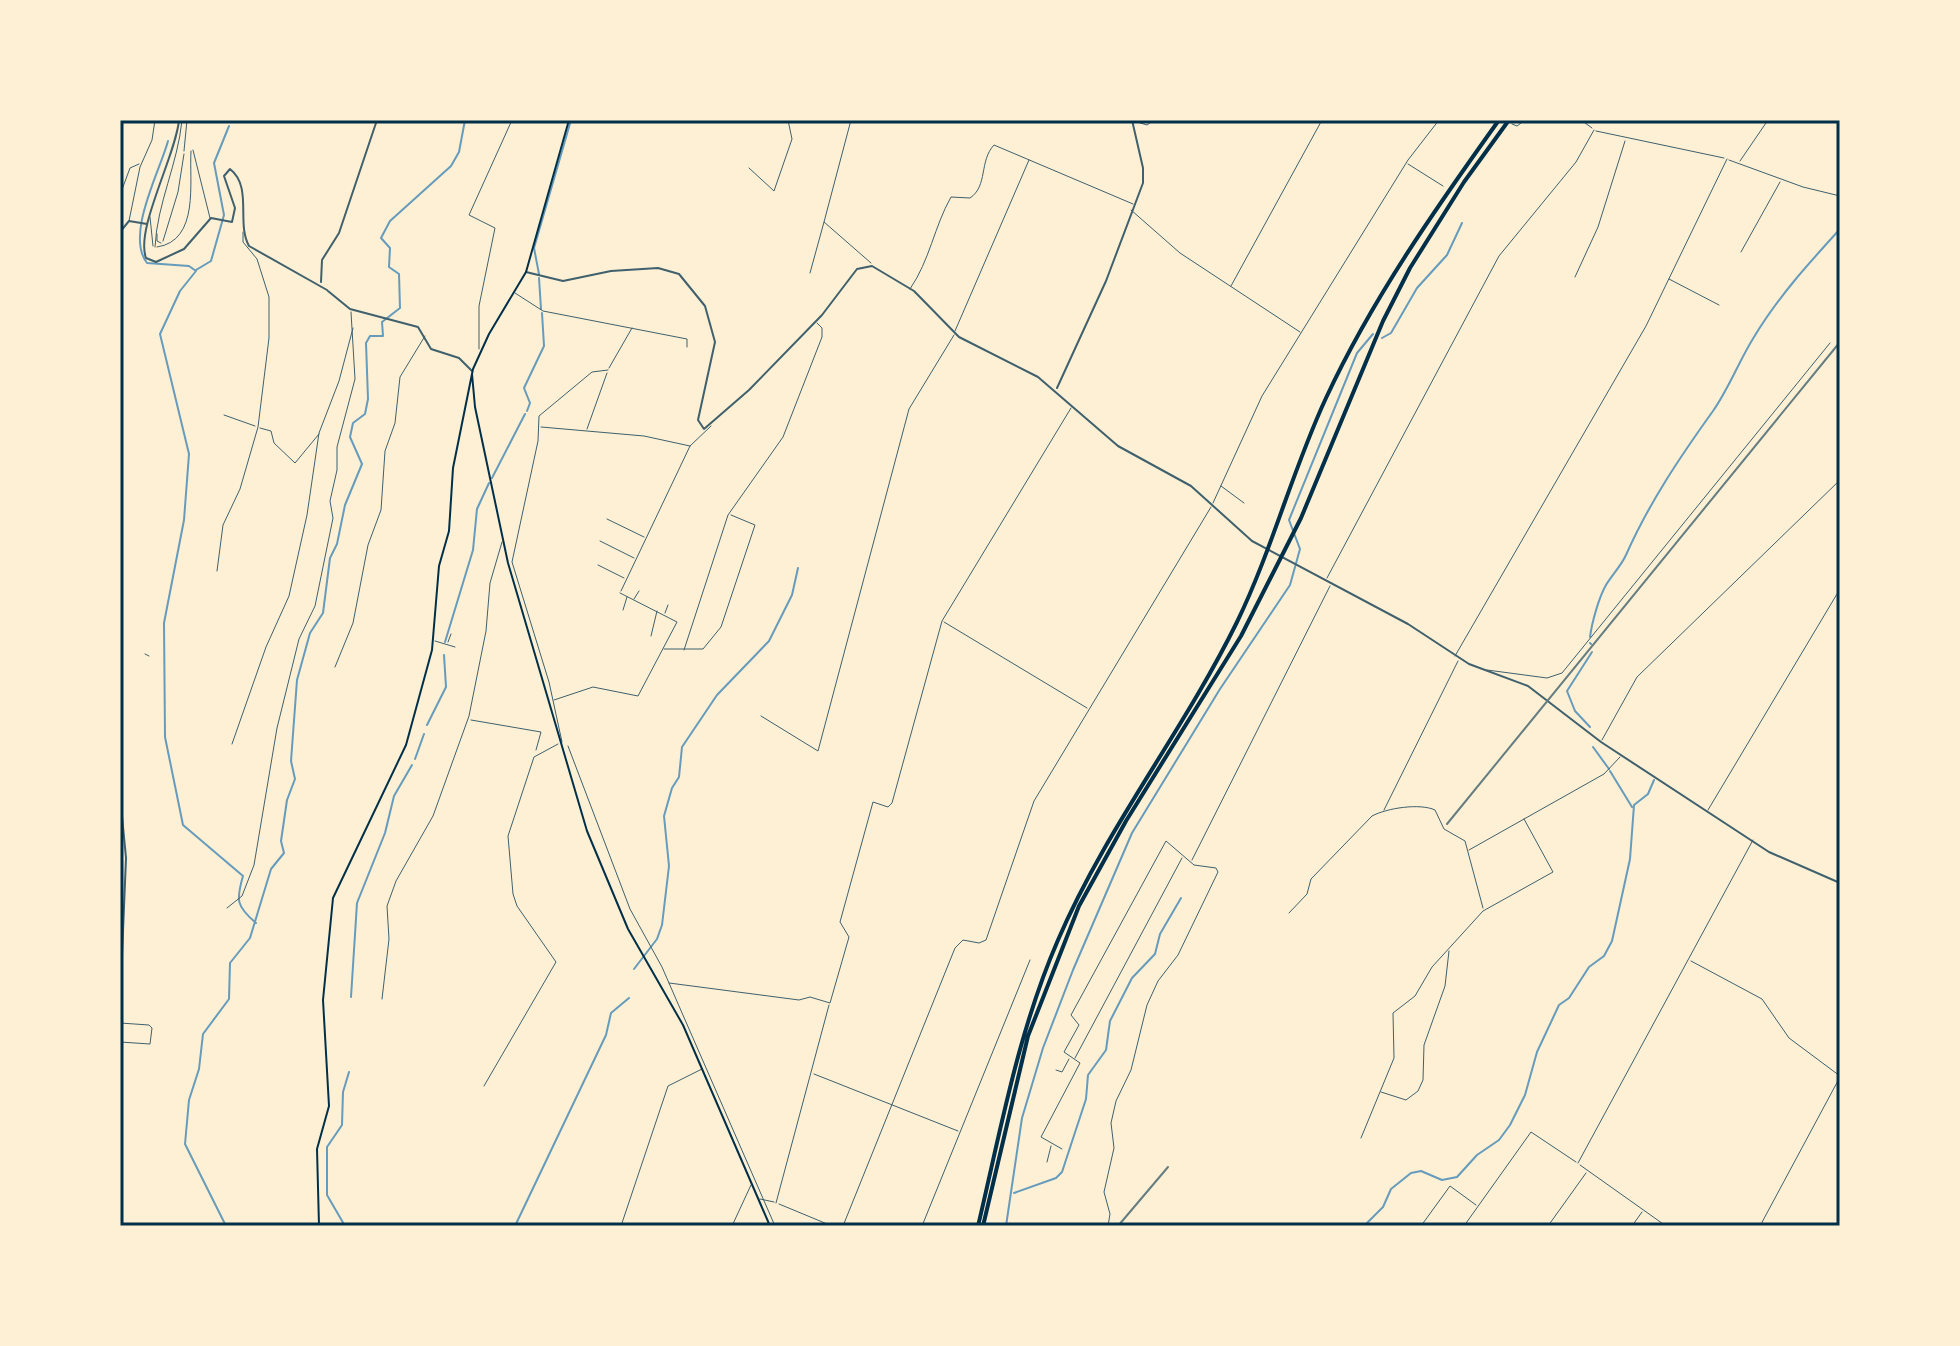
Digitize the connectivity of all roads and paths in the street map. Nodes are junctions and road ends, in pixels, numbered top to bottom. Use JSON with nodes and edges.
{"nodes":[{"id":1,"x":155,"y":120,"type":"edge"},
{"id":2,"x":180,"y":120,"type":"edge"},
{"id":3,"x":187,"y":120,"type":"edge"},
{"id":4,"x":377,"y":120,"type":"edge"},
{"id":5,"x":512,"y":120,"type":"edge"},
{"id":6,"x":569,"y":120,"type":"edge"},
{"id":7,"x":788,"y":120,"type":"edge"},
{"id":8,"x":851,"y":120,"type":"edge"},
{"id":9,"x":1154,"y":120,"type":"edge"},
{"id":10,"x":1322,"y":120,"type":"edge"},
{"id":11,"x":1439,"y":120,"type":"edge"},
{"id":12,"x":1499,"y":120,"type":"edge"},
{"id":13,"x":1525,"y":120,"type":"edge"},
{"id":14,"x":1581,"y":120,"type":"edge"},
{"id":15,"x":1768,"y":120,"type":"edge"},
{"id":16,"x":1132,"y":121,"type":"edge"},
{"id":17,"x":1509,"y":122,"type":"edge"},
{"id":18,"x":1594,"y":130,"type":"junction"},
{"id":19,"x":1626,"y":138,"type":"junction"},
{"id":20,"x":143,"y":159,"type":"junction"},
{"id":21,"x":1727,"y":159,"type":"junction"},
{"id":22,"x":1029,"y":160,"type":"junction"},
{"id":23,"x":1406,"y":164,"type":"junction"},
{"id":24,"x":1738,"y":164,"type":"junction"},
{"id":25,"x":749,"y":168,"type":"dead end"},
{"id":26,"x":1781,"y":180,"type":"junction"},
{"id":27,"x":1443,"y":186,"type":"dead end"},
{"id":28,"x":120,"y":195,"type":"edge"},
{"id":29,"x":1840,"y":196,"type":"edge"},
{"id":30,"x":1133,"y":204,"type":"junction"},
{"id":31,"x":1131,"y":210,"type":"junction"},
{"id":32,"x":150,"y":217,"type":"junction"},
{"id":33,"x":212,"y":218,"type":"junction"},
{"id":34,"x":130,"y":221,"type":"junction"},
{"id":35,"x":824,"y":222,"type":"junction"},
{"id":36,"x":146,"y":224,"type":"junction"},
{"id":37,"x":120,"y":232,"type":"edge"},
{"id":38,"x":156,"y":232,"type":"junction"},
{"id":39,"x":243,"y":232,"type":"junction"},
{"id":40,"x":155,"y":247,"type":"junction"},
{"id":41,"x":1741,"y":252,"type":"dead end"},
{"id":42,"x":872,"y":266,"type":"junction"},
{"id":43,"x":526,"y":272,"type":"junction"},
{"id":44,"x":810,"y":273,"type":"dead end"},
{"id":45,"x":319,"y":274,"type":"junction"},
{"id":46,"x":305,"y":276,"type":"junction"},
{"id":47,"x":1575,"y":277,"type":"dead end"},
{"id":48,"x":314,"y":279,"type":"junction"},
{"id":49,"x":1669,"y":279,"type":"junction"},
{"id":50,"x":319,"y":283,"type":"junction"},
{"id":51,"x":1230,"y":286,"type":"junction"},
{"id":52,"x":910,"y":289,"type":"junction"},
{"id":53,"x":515,"y":293,"type":"junction"},
{"id":54,"x":1719,"y":305,"type":"dead end"},
{"id":55,"x":352,"y":310,"type":"junction"},
{"id":56,"x":815,"y":322,"type":"junction"},
{"id":57,"x":353,"y":326,"type":"junction"},
{"id":58,"x":632,"y":328,"type":"junction"},
{"id":59,"x":1302,"y":333,"type":"junction"},
{"id":60,"x":955,"y":334,"type":"junction"},
{"id":61,"x":425,"y":336,"type":"junction"},
{"id":62,"x":1830,"y":343,"type":"dead end"},
{"id":63,"x":687,"y":347,"type":"dead end"},
{"id":64,"x":480,"y":354,"type":"junction"},
{"id":65,"x":608,"y":370,"type":"junction"},
{"id":66,"x":472,"y":373,"type":"junction"},
{"id":67,"x":1056,"y":390,"type":"junction"},
{"id":68,"x":1073,"y":405,"type":"junction"},
{"id":69,"x":224,"y":415,"type":"dead end"},
{"id":70,"x":711,"y":426,"type":"junction"},
{"id":71,"x":258,"y":427,"type":"junction"},
{"id":72,"x":538,"y":427,"type":"junction"},
{"id":73,"x":587,"y":431,"type":"junction"},
{"id":74,"x":319,"y":433,"type":"junction"},
{"id":75,"x":690,"y":446,"type":"junction"},
{"id":76,"x":1840,"y":480,"type":"edge"},
{"id":77,"x":1221,"y":486,"type":"junction"},
{"id":78,"x":1244,"y":503,"type":"dead end"},
{"id":79,"x":1212,"y":505,"type":"junction"},
{"id":80,"x":729,"y":514,"type":"junction"},
{"id":81,"x":607,"y":519,"type":"dead end"},
{"id":82,"x":646,"y":538,"type":"junction"},
{"id":83,"x":600,"y":541,"type":"dead end"},
{"id":84,"x":502,"y":542,"type":"junction"},
{"id":85,"x":636,"y":559,"type":"junction"},
{"id":86,"x":598,"y":565,"type":"dead end"},
{"id":87,"x":217,"y":571,"type":"dead end"},
{"id":88,"x":627,"y":579,"type":"junction"},
{"id":89,"x":1326,"y":580,"type":"junction"},
{"id":90,"x":1332,"y":583,"type":"junction"},
{"id":91,"x":1840,"y":589,"type":"edge"},
{"id":92,"x":639,"y":591,"type":"dead end"},
{"id":93,"x":627,"y":596,"type":"junction"},
{"id":94,"x":634,"y":600,"type":"junction"},
{"id":95,"x":668,"y":605,"type":"dead end"},
{"id":96,"x":623,"y":610,"type":"dead end"},
{"id":97,"x":657,"y":610,"type":"junction"},
{"id":98,"x":664,"y":614,"type":"junction"},
{"id":99,"x":942,"y":621,"type":"junction"},
{"id":100,"x":451,"y":634,"type":"dead end"},
{"id":101,"x":651,"y":636,"type":"dead end"},
{"id":102,"x":433,"y":640,"type":"junction"},
{"id":103,"x":447,"y":644,"type":"junction"},
{"id":104,"x":455,"y":647,"type":"dead end"},
{"id":105,"x":663,"y":648,"type":"junction"},
{"id":106,"x":684,"y":650,"type":"junction"},
{"id":107,"x":145,"y":654,"type":"dead end"},
{"id":108,"x":149,"y":656,"type":"dead end"},
{"id":109,"x":1455,"y":656,"type":"junction"},
{"id":110,"x":1459,"y":659,"type":"junction"},
{"id":111,"x":335,"y":667,"type":"dead end"},
{"id":112,"x":1484,"y":670,"type":"junction"},
{"id":113,"x":554,"y":700,"type":"junction"},
{"id":114,"x":1088,"y":709,"type":"junction"},
{"id":115,"x":761,"y":716,"type":"dead end"},
{"id":116,"x":468,"y":719,"type":"junction"},
{"id":117,"x":1601,"y":742,"type":"junction"},
{"id":118,"x":560,"y":743,"type":"junction"},
{"id":119,"x":232,"y":744,"type":"dead end"},
{"id":120,"x":568,"y":746,"type":"dead end"},
{"id":121,"x":537,"y":753,"type":"junction"},
{"id":122,"x":1621,"y":754,"type":"junction"},
{"id":123,"x":120,"y":795,"type":"edge"},
{"id":124,"x":1384,"y":811,"type":"junction"},
{"id":125,"x":1707,"y":812,"type":"junction"},
{"id":126,"x":1524,"y":819,"type":"junction"},
{"id":127,"x":1753,"y":840,"type":"junction"},
{"id":128,"x":1468,"y":851,"type":"junction"},
{"id":129,"x":1183,"y":856,"type":"junction"},
{"id":130,"x":1191,"y":863,"type":"junction"},
{"id":131,"x":1840,"y":883,"type":"edge"},
{"id":132,"x":227,"y":908,"type":"dead end"},
{"id":133,"x":1483,"y":911,"type":"junction"},
{"id":134,"x":1289,"y":913,"type":"dead end"},
{"id":135,"x":1450,"y":948,"type":"junction"},
{"id":136,"x":1689,"y":959,"type":"junction"},
{"id":137,"x":1030,"y":960,"type":"dead end"},
{"id":138,"x":669,"y":983,"type":"junction"},
{"id":139,"x":382,"y":999,"type":"dead end"},
{"id":140,"x":830,"y":1003,"type":"junction"},
{"id":141,"x":120,"y":1004,"type":"edge"},
{"id":142,"x":120,"y":1023,"type":"edge"},
{"id":143,"x":120,"y":1042,"type":"edge"},
{"id":144,"x":1070,"y":1056,"type":"junction"},
{"id":145,"x":1074,"y":1059,"type":"junction"},
{"id":146,"x":702,"y":1069,"type":"junction"},
{"id":147,"x":1056,"y":1070,"type":"dead end"},
{"id":148,"x":812,"y":1073,"type":"junction"},
{"id":149,"x":1840,"y":1076,"type":"edge"},
{"id":150,"x":484,"y":1086,"type":"dead end"},
{"id":151,"x":1381,"y":1092,"type":"junction"},
{"id":152,"x":892,"y":1105,"type":"junction"},
{"id":153,"x":960,"y":1133,"type":"junction"},
{"id":154,"x":1361,"y":1138,"type":"dead end"},
{"id":155,"x":1052,"y":1144,"type":"junction"},
{"id":156,"x":1062,"y":1149,"type":"dead end"},
{"id":157,"x":1047,"y":1162,"type":"dead end"},
{"id":158,"x":1578,"y":1163,"type":"junction"},
{"id":159,"x":1588,"y":1170,"type":"junction"},
{"id":160,"x":752,"y":1183,"type":"junction"},
{"id":161,"x":761,"y":1199,"type":"junction"},
{"id":162,"x":776,"y":1203,"type":"junction"},
{"id":163,"x":1478,"y":1206,"type":"junction"},
{"id":164,"x":1643,"y":1210,"type":"junction"},
{"id":165,"x":319,"y":1226,"type":"edge"},
{"id":166,"x":621,"y":1226,"type":"edge"},
{"id":167,"x":732,"y":1226,"type":"edge"},
{"id":168,"x":770,"y":1226,"type":"edge"},
{"id":169,"x":775,"y":1226,"type":"edge"},
{"id":170,"x":832,"y":1226,"type":"edge"},
{"id":171,"x":843,"y":1226,"type":"edge"},
{"id":172,"x":922,"y":1226,"type":"edge"},
{"id":173,"x":981,"y":1226,"type":"edge"},
{"id":174,"x":1108,"y":1226,"type":"edge"},
{"id":175,"x":1421,"y":1226,"type":"edge"},
{"id":176,"x":1464,"y":1226,"type":"edge"},
{"id":177,"x":1548,"y":1226,"type":"edge"},
{"id":178,"x":1632,"y":1226,"type":"edge"},
{"id":179,"x":1666,"y":1226,"type":"edge"},
{"id":180,"x":1760,"y":1226,"type":"edge"}],
"edges":[{"from":1,"to":20,"type":"street"},
{"from":2,"to":32,"type":"street"},
{"from":2,"to":38,"type":"street"},
{"from":3,"to":38,"type":"street"},
{"from":4,"to":45,"type":"street"},
{"from":5,"to":64,"type":"street"},
{"from":6,"to":43,"type":"main road"},
{"from":7,"to":25,"type":"street"},
{"from":8,"to":35,"type":"street"},
{"from":9,"to":16,"type":"street"},
{"from":10,"to":51,"type":"street"},
{"from":11,"to":23,"type":"street"},
{"from":12,"to":173,"type":"highway"},
{"from":13,"to":17,"type":"street"},
{"from":14,"to":18,"type":"street"},
{"from":15,"to":24,"type":"street"},
{"from":16,"to":30,"type":"street"},
{"from":17,"to":173,"type":"highway"},
{"from":18,"to":19,"type":"street"},
{"from":18,"to":89,"type":"street"},
{"from":19,"to":21,"type":"street"},
{"from":19,"to":47,"type":"street"},
{"from":20,"to":28,"type":"street"},
{"from":20,"to":34,"type":"street"},
{"from":21,"to":24,"type":"street"},
{"from":21,"to":49,"type":"street"},
{"from":22,"to":30,"type":"street"},
{"from":22,"to":52,"type":"street"},
{"from":22,"to":60,"type":"street"},
{"from":23,"to":27,"type":"street"},
{"from":23,"to":59,"type":"street"},
{"from":24,"to":26,"type":"street"},
{"from":26,"to":29,"type":"street"},
{"from":26,"to":41,"type":"street"},
{"from":30,"to":31,"type":"street"},
{"from":31,"to":51,"type":"street"},
{"from":31,"to":67,"type":"street"},
{"from":32,"to":36,"type":"street"},
{"from":32,"to":40,"type":"street"},
{"from":33,"to":36,"type":"street"},
{"from":33,"to":39,"type":"street"},
{"from":33,"to":40,"type":"street"},
{"from":34,"to":36,"type":"street"},
{"from":34,"to":37,"type":"street"},
{"from":35,"to":42,"type":"street"},
{"from":35,"to":44,"type":"street"},
{"from":38,"to":40,"type":"street"},
{"from":39,"to":46,"type":"street"},
{"from":39,"to":71,"type":"street"},
{"from":42,"to":52,"type":"street"},
{"from":42,"to":56,"type":"street"},
{"from":43,"to":53,"type":"main road"},
{"from":43,"to":70,"type":"street"},
{"from":45,"to":48,"type":"street"},
{"from":45,"to":50,"type":"street"},
{"from":46,"to":48,"type":"street"},
{"from":46,"to":50,"type":"street"},
{"from":48,"to":50,"type":"street"},
{"from":49,"to":54,"type":"street"},
{"from":49,"to":109,"type":"street"},
{"from":50,"to":55,"type":"street"},
{"from":51,"to":59,"type":"street"},
{"from":52,"to":60,"type":"street"},
{"from":53,"to":58,"type":"street"},
{"from":53,"to":64,"type":"main road"},
{"from":55,"to":57,"type":"street"},
{"from":55,"to":61,"type":"street"},
{"from":56,"to":70,"type":"street"},
{"from":56,"to":80,"type":"street"},
{"from":57,"to":74,"type":"street"},
{"from":57,"to":132,"type":"street"},
{"from":58,"to":63,"type":"street"},
{"from":58,"to":65,"type":"street"},
{"from":59,"to":77,"type":"street"},
{"from":60,"to":67,"type":"street"},
{"from":60,"to":115,"type":"street"},
{"from":61,"to":66,"type":"street"},
{"from":61,"to":111,"type":"street"},
{"from":62,"to":112,"type":"street"},
{"from":64,"to":66,"type":"main road"},
{"from":65,"to":72,"type":"street"},
{"from":65,"to":73,"type":"street"},
{"from":66,"to":84,"type":"main road"},
{"from":66,"to":102,"type":"main road"},
{"from":67,"to":68,"type":"street"},
{"from":68,"to":79,"type":"street"},
{"from":68,"to":99,"type":"street"},
{"from":69,"to":71,"type":"street"},
{"from":70,"to":75,"type":"street"},
{"from":71,"to":74,"type":"street"},
{"from":71,"to":87,"type":"street"},
{"from":72,"to":73,"type":"street"},
{"from":72,"to":113,"type":"street"},
{"from":73,"to":75,"type":"street"},
{"from":74,"to":119,"type":"street"},
{"from":75,"to":82,"type":"street"},
{"from":76,"to":117,"type":"street"},
{"from":77,"to":78,"type":"street"},
{"from":77,"to":79,"type":"street"},
{"from":79,"to":89,"type":"street"},
{"from":79,"to":114,"type":"street"},
{"from":80,"to":106,"type":"street"},
{"from":80,"to":106,"type":"street"},
{"from":81,"to":82,"type":"street"},
{"from":82,"to":85,"type":"street"},
{"from":83,"to":85,"type":"street"},
{"from":84,"to":116,"type":"street"},
{"from":84,"to":118,"type":"main road"},
{"from":85,"to":88,"type":"street"},
{"from":86,"to":88,"type":"street"},
{"from":88,"to":93,"type":"street"},
{"from":89,"to":90,"type":"street"},
{"from":90,"to":109,"type":"street"},
{"from":90,"to":130,"type":"street"},
{"from":91,"to":125,"type":"street"},
{"from":92,"to":94,"type":"street"},
{"from":93,"to":94,"type":"street"},
{"from":93,"to":96,"type":"street"},
{"from":94,"to":97,"type":"street"},
{"from":95,"to":98,"type":"street"},
{"from":97,"to":98,"type":"street"},
{"from":97,"to":101,"type":"street"},
{"from":98,"to":105,"type":"street"},
{"from":99,"to":114,"type":"street"},
{"from":99,"to":140,"type":"street"},
{"from":100,"to":103,"type":"street"},
{"from":102,"to":103,"type":"street"},
{"from":102,"to":165,"type":"main road"},
{"from":103,"to":104,"type":"street"},
{"from":105,"to":106,"type":"street"},
{"from":105,"to":113,"type":"street"},
{"from":107,"to":108,"type":"street"},
{"from":109,"to":110,"type":"street"},
{"from":110,"to":112,"type":"street"},
{"from":110,"to":124,"type":"street"},
{"from":112,"to":117,"type":"street"},
{"from":113,"to":118,"type":"street"},
{"from":114,"to":152,"type":"street"},
{"from":116,"to":121,"type":"street"},
{"from":116,"to":139,"type":"street"},
{"from":117,"to":122,"type":"street"},
{"from":118,"to":121,"type":"street"},
{"from":118,"to":146,"type":"main road"},
{"from":120,"to":138,"type":"street"},
{"from":121,"to":150,"type":"street"},
{"from":122,"to":125,"type":"street"},
{"from":122,"to":126,"type":"street"},
{"from":123,"to":141,"type":"street"},
{"from":124,"to":128,"type":"street"},
{"from":124,"to":134,"type":"street"},
{"from":125,"to":127,"type":"street"},
{"from":126,"to":128,"type":"street"},
{"from":126,"to":133,"type":"street"},
{"from":127,"to":131,"type":"street"},
{"from":127,"to":136,"type":"street"},
{"from":128,"to":133,"type":"street"},
{"from":129,"to":130,"type":"street"},
{"from":129,"to":144,"type":"street"},
{"from":129,"to":145,"type":"street"},
{"from":130,"to":174,"type":"street"},
{"from":133,"to":135,"type":"street"},
{"from":135,"to":151,"type":"street"},
{"from":135,"to":151,"type":"street"},
{"from":136,"to":149,"type":"street"},
{"from":136,"to":158,"type":"street"},
{"from":137,"to":153,"type":"street"},
{"from":138,"to":140,"type":"street"},
{"from":138,"to":161,"type":"street"},
{"from":140,"to":148,"type":"street"},
{"from":142,"to":143,"type":"street"},
{"from":144,"to":145,"type":"street"},
{"from":144,"to":147,"type":"street"},
{"from":145,"to":155,"type":"street"},
{"from":146,"to":160,"type":"main road"},
{"from":146,"to":166,"type":"street"},
{"from":148,"to":152,"type":"street"},
{"from":148,"to":162,"type":"street"},
{"from":149,"to":180,"type":"street"},
{"from":151,"to":154,"type":"street"},
{"from":152,"to":153,"type":"street"},
{"from":152,"to":171,"type":"street"},
{"from":153,"to":172,"type":"street"},
{"from":155,"to":156,"type":"street"},
{"from":155,"to":157,"type":"street"},
{"from":158,"to":159,"type":"street"},
{"from":158,"to":163,"type":"street"},
{"from":159,"to":164,"type":"street"},
{"from":159,"to":177,"type":"street"},
{"from":160,"to":161,"type":"main road"},
{"from":160,"to":167,"type":"street"},
{"from":161,"to":162,"type":"street"},
{"from":161,"to":168,"type":"main road"},
{"from":161,"to":169,"type":"street"},
{"from":162,"to":170,"type":"street"},
{"from":163,"to":175,"type":"street"},
{"from":163,"to":176,"type":"street"},
{"from":164,"to":178,"type":"street"},
{"from":164,"to":179,"type":"street"}]}
